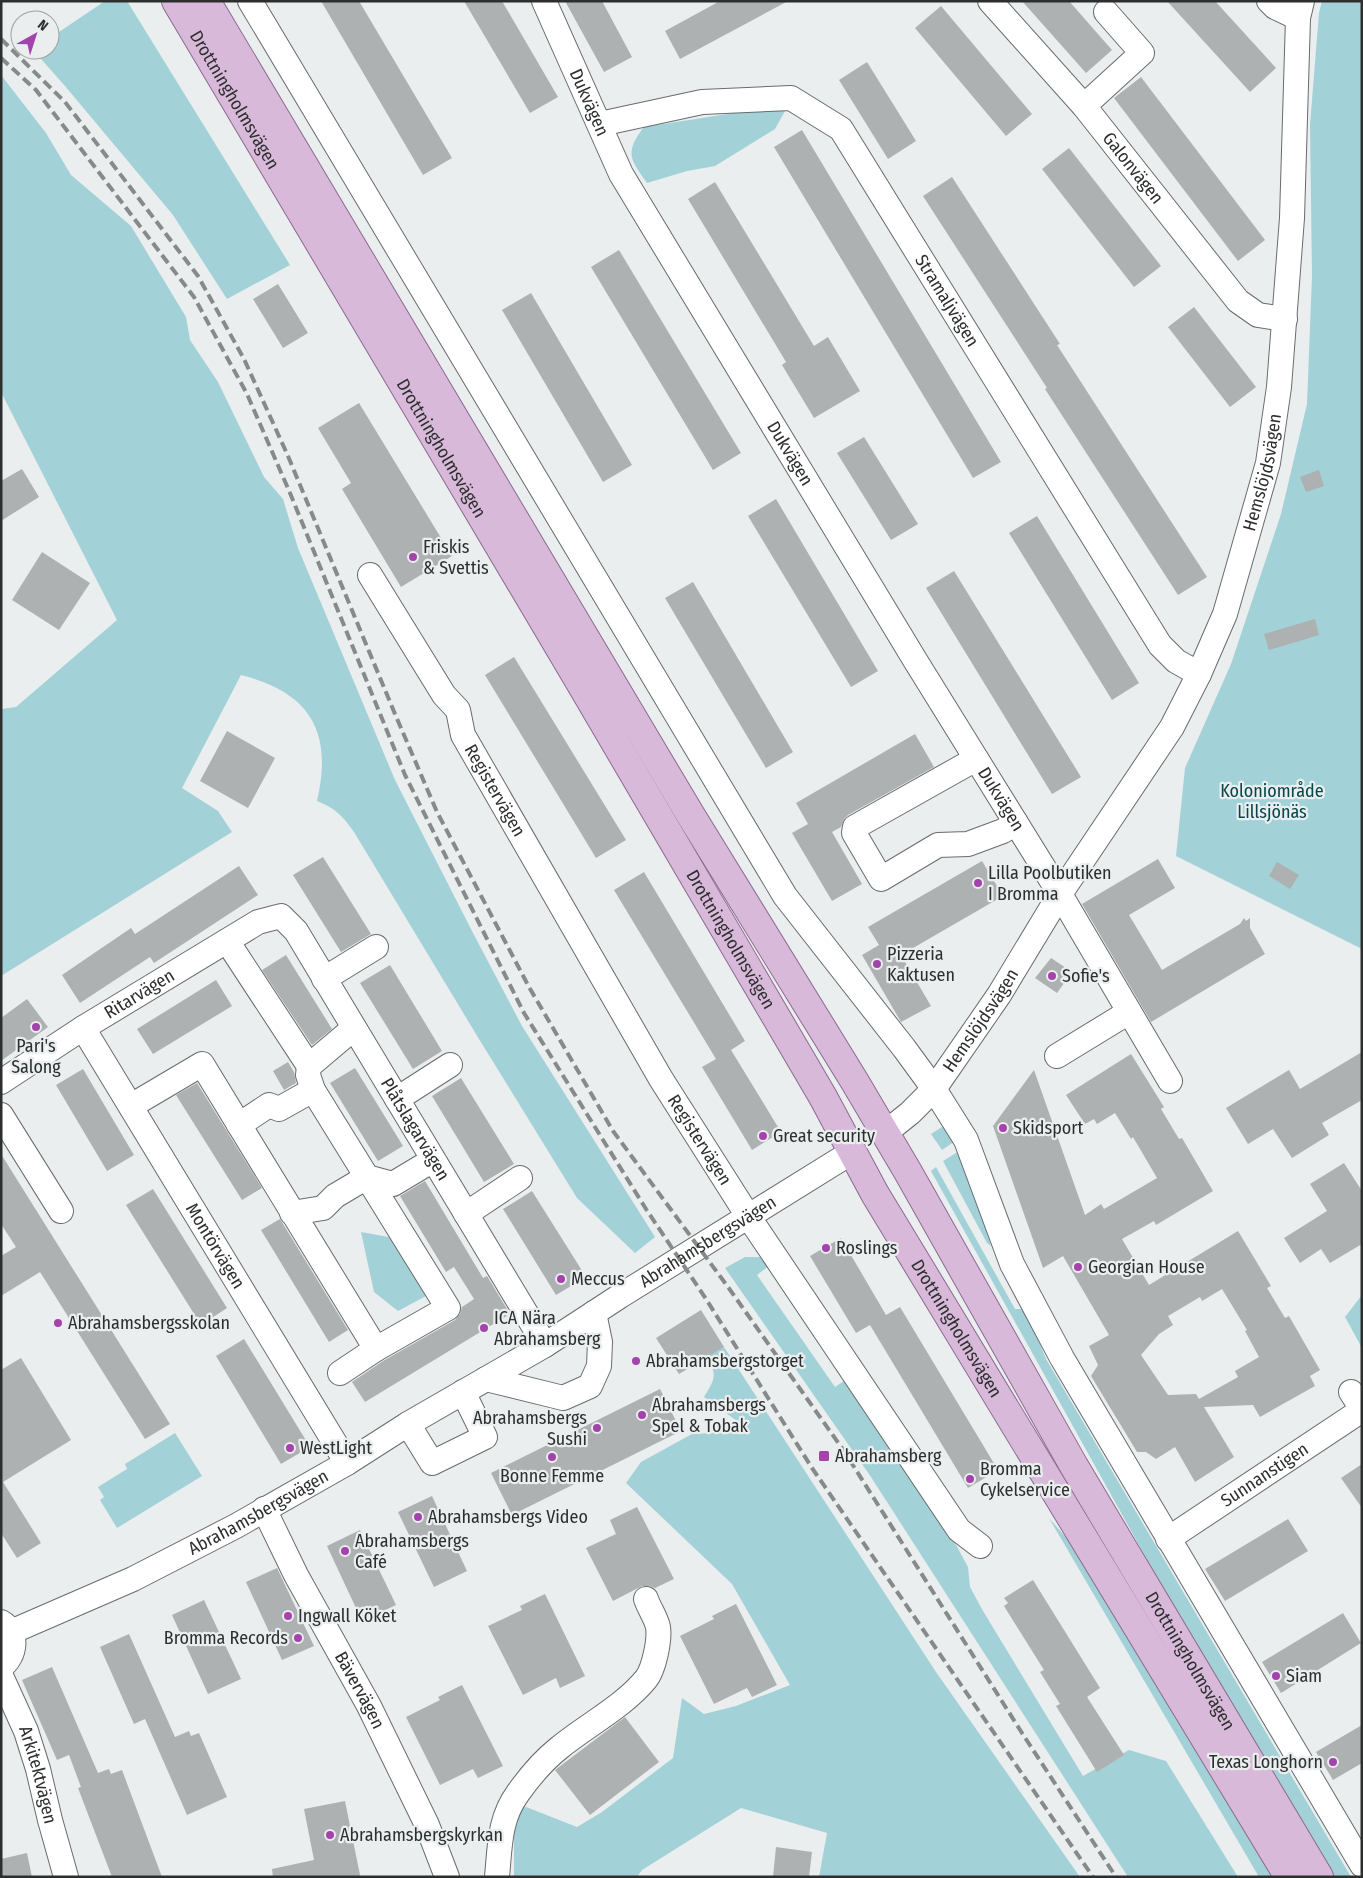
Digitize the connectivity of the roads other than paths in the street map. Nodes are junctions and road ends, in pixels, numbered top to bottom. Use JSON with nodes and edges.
{"nodes":[{"id":1,"x":176,"y":1,"type":"edge"},
{"id":2,"x":206,"y":1,"type":"edge"},
{"id":3,"x":250,"y":1,"type":"edge"},
{"id":4,"x":544,"y":1,"type":"edge"},
{"id":5,"x":990,"y":1,"type":"edge"},
{"id":6,"x":1269,"y":1,"type":"edge"},
{"id":7,"x":1300,"y":10,"type":"edge"},
{"id":8,"x":1106,"y":12,"type":"dead end"},
{"id":9,"x":1084,"y":106,"type":"junction"},
{"id":10,"x":600,"y":124,"type":"junction"},
{"id":11,"x":1285,"y":319,"type":"junction"},
{"id":12,"x":370,"y":575,"type":"dead end"},
{"id":13,"x":1199,"y":674,"type":"junction"},
{"id":14,"x":976,"y":759,"type":"junction"},
{"id":15,"x":1016,"y":824,"type":"junction"},
{"id":16,"x":1060,"y":894,"type":"junction"},
{"id":17,"x":281,"y":916,"type":"joint"},
{"id":18,"x":227,"y":941,"type":"junction"},
{"id":19,"x":376,"y":946,"type":"dead end"},
{"id":20,"x":324,"y":979,"type":"junction"},
{"id":21,"x":1129,"y":1012,"type":"junction"},
{"id":22,"x":84,"y":1028,"type":"junction"},
{"id":23,"x":354,"y":1028,"type":"junction"},
{"id":24,"x":1056,"y":1056,"type":"dead end"},
{"id":25,"x":450,"y":1065,"type":"dead end"},
{"id":26,"x":309,"y":1066,"type":"junction"},
{"id":27,"x":1170,"y":1081,"type":"dead end"},
{"id":28,"x":1,"y":1082,"type":"edge"},
{"id":29,"x":934,"y":1089,"type":"junction"},
{"id":30,"x":313,"y":1090,"type":"junction"},
{"id":31,"x":397,"y":1099,"type":"junction"},
{"id":32,"x":131,"y":1106,"type":"junction"},
{"id":33,"x":1,"y":1115,"type":"edge"},
{"id":34,"x":239,"y":1125,"type":"junction"},
{"id":35,"x":885,"y":1133,"type":"junction"},
{"id":36,"x":852,"y":1152,"type":"junction"},
{"id":37,"x":433,"y":1160,"type":"junction"},
{"id":38,"x":367,"y":1177,"type":"junction"},
{"id":39,"x":520,"y":1178,"type":"dead end"},
{"id":40,"x":61,"y":1211,"type":"dead end"},
{"id":41,"x":292,"y":1213,"type":"junction"},
{"id":42,"x":466,"y":1214,"type":"junction"},
{"id":43,"x":748,"y":1216,"type":"junction"},
{"id":44,"x":594,"y":1313,"type":"junction"},
{"id":45,"x":545,"y":1345,"type":"junction"},
{"id":46,"x":376,"y":1349,"type":"junction"},
{"id":47,"x":340,"y":1373,"type":"dead end"},
{"id":48,"x":486,"y":1379,"type":"junction"},
{"id":49,"x":463,"y":1392,"type":"junction"},
{"id":50,"x":1358,"y":1404,"type":"edge"},
{"id":51,"x":408,"y":1424,"type":"junction"},
{"id":52,"x":347,"y":1463,"type":"junction"},
{"id":53,"x":264,"y":1509,"type":"junction"},
{"id":54,"x":1168,"y":1539,"type":"junction"},
{"id":55,"x":980,"y":1546,"type":"dead end"},
{"id":56,"x":646,"y":1599,"type":"dead end"},
{"id":57,"x":6,"y":1627,"type":"edge"},
{"id":58,"x":1,"y":1667,"type":"edge"},
{"id":59,"x":1,"y":1676,"type":"edge"},
{"id":60,"x":1362,"y":1865,"type":"edge"},
{"id":61,"x":66,"y":1877,"type":"edge"},
{"id":62,"x":447,"y":1877,"type":"edge"},
{"id":63,"x":497,"y":1877,"type":"edge"},
{"id":64,"x":1288,"y":1877,"type":"edge"},
{"id":65,"x":1319,"y":1877,"type":"edge"}],
"edges":[{"from":1,"to":36,"type":"main road","name":"Drottningholmsvägen"},
{"from":2,"to":35,"type":"main road","name":"Drottningholmsvägen"},
{"from":3,"to":29,"type":"street"},
{"from":4,"to":10,"type":"street","name":"Dukvägen"},
{"from":5,"to":9,"type":"street","name":"Galonvägen"},
{"from":6,"to":7,"type":"street"},
{"from":7,"to":11,"type":"street","name":"Hemslöjdsvägen"},
{"from":8,"to":9,"type":"street"},
{"from":9,"to":11,"type":"street","name":"Galonvägen"},
{"from":10,"to":13,"type":"street","name":"Stramaljvägen"},
{"from":10,"to":14,"type":"street","name":"Dukvägen"},
{"from":11,"to":13,"type":"street","name":"Hemslöjdsvägen"},
{"from":12,"to":43,"type":"street","name":"Registervägen"},
{"from":13,"to":16,"type":"street","name":"Hemslöjdsvägen"},
{"from":14,"to":15,"type":"street","name":"Dukvägen"},
{"from":14,"to":15,"type":"street"},
{"from":15,"to":16,"type":"street","name":"Dukvägen"},
{"from":16,"to":21,"type":"street"},
{"from":16,"to":29,"type":"street","name":"Hemslöjdsvägen"},
{"from":17,"to":18,"type":"street","name":"Ritarvägen"},
{"from":17,"to":20,"type":"street","name":"Plåtslagarvägen"},
{"from":18,"to":22,"type":"street","name":"Ritarvägen"},
{"from":18,"to":26,"type":"street"},
{"from":19,"to":20,"type":"street"},
{"from":20,"to":23,"type":"street","name":"Plåtslagarvägen"},
{"from":21,"to":24,"type":"street"},
{"from":21,"to":27,"type":"street"},
{"from":22,"to":28,"type":"street","name":"Ritarvägen"},
{"from":22,"to":32,"type":"street","name":"Montörvägen"},
{"from":23,"to":26,"type":"street"},
{"from":23,"to":31,"type":"street","name":"Plåtslagarvägen"},
{"from":25,"to":31,"type":"street"},
{"from":26,"to":30,"type":"street"},
{"from":29,"to":35,"type":"street","name":"Hemslöjdsvägen"},
{"from":29,"to":54,"type":"street"},
{"from":30,"to":34,"type":"street"},
{"from":30,"to":38,"type":"street"},
{"from":31,"to":37,"type":"street","name":"Plåtslagarvägen"},
{"from":32,"to":34,"type":"street"},
{"from":32,"to":52,"type":"street","name":"Montörvägen"},
{"from":33,"to":40,"type":"street"},
{"from":34,"to":41,"type":"street"},
{"from":35,"to":36,"type":"main road"},
{"from":35,"to":65,"type":"main road","name":"Drottningholmsvägen"},
{"from":36,"to":43,"type":"street","name":"Abrahamsbergsvägen"},
{"from":36,"to":64,"type":"main road","name":"Drottningholmsvägen"},
{"from":37,"to":38,"type":"street"},
{"from":37,"to":42,"type":"street","name":"Plåtslagarvägen"},
{"from":38,"to":41,"type":"street"},
{"from":38,"to":46,"type":"street"},
{"from":39,"to":42,"type":"street"},
{"from":41,"to":46,"type":"street"},
{"from":42,"to":45,"type":"street","name":"Plåtslagarvägen"},
{"from":43,"to":44,"type":"street","name":"Abrahamsbergsvägen"},
{"from":43,"to":55,"type":"street","name":"Registervägen"},
{"from":44,"to":45,"type":"street","name":"Abrahamsbergsvägen"},
{"from":44,"to":48,"type":"street"},
{"from":45,"to":48,"type":"street","name":"Abrahamsbergsvägen"},
{"from":46,"to":47,"type":"street"},
{"from":48,"to":49,"type":"street","name":"Abrahamsbergsvägen"},
{"from":49,"to":51,"type":"street","name":"Abrahamsbergsvägen"},
{"from":49,"to":51,"type":"street"},
{"from":50,"to":54,"type":"street","name":"Sunnanstigen"},
{"from":51,"to":52,"type":"street","name":"Abrahamsbergsvägen"},
{"from":52,"to":53,"type":"street","name":"Abrahamsbergsvägen"},
{"from":53,"to":57,"type":"street","name":"Abrahamsbergsvägen"},
{"from":53,"to":62,"type":"street","name":"Bävervägen"},
{"from":54,"to":60,"type":"street"},
{"from":56,"to":63,"type":"street"},
{"from":57,"to":58,"type":"street"},
{"from":59,"to":61,"type":"street","name":"Arkitektvägen"}]}
